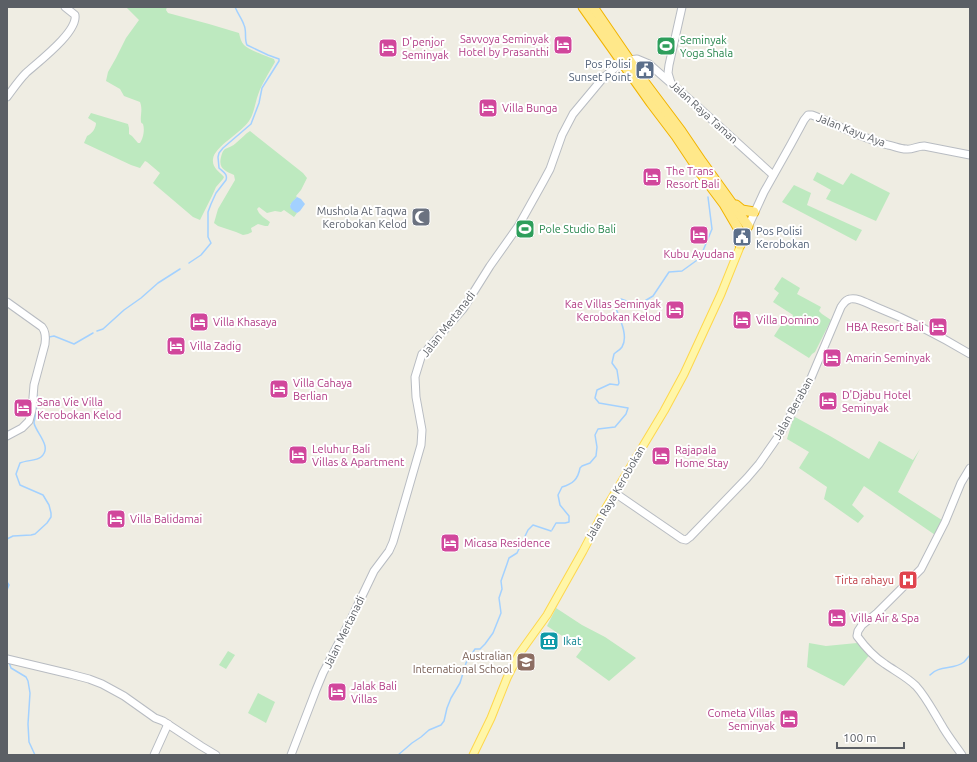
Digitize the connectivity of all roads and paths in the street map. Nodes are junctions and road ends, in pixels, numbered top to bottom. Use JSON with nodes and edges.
{"nodes":[{"id":1,"x":65,"y":7,"type":"edge"},
{"id":2,"x":583,"y":7,"type":"edge"},
{"id":3,"x":592,"y":7,"type":"edge"},
{"id":4,"x":682,"y":7,"type":"edge"},
{"id":5,"x":626,"y":61,"type":"junction"},
{"id":6,"x":671,"y":83,"type":"junction"},
{"id":7,"x":7,"y":97,"type":"edge"},
{"id":8,"x":970,"y":156,"type":"edge"},
{"id":9,"x":773,"y":175,"type":"junction"},
{"id":10,"x":725,"y":201,"type":"junction"},
{"id":11,"x":755,"y":211,"type":"junction"},
{"id":12,"x":747,"y":229,"type":"junction"},
{"id":13,"x":740,"y":245,"type":"junction"},
{"id":14,"x":7,"y":302,"type":"edge"},
{"id":15,"x":970,"y":354,"type":"edge"},
{"id":16,"x":7,"y":436,"type":"edge"},
{"id":17,"x":970,"y":468,"type":"edge"},
{"id":18,"x":614,"y":493,"type":"junction"},
{"id":19,"x":7,"y":659,"type":"edge"},
{"id":20,"x":168,"y":724,"type":"junction"},
{"id":21,"x":154,"y":755,"type":"edge"},
{"id":22,"x":216,"y":755,"type":"edge"},
{"id":23,"x":291,"y":755,"type":"edge"},
{"id":24,"x":473,"y":755,"type":"edge"},
{"id":25,"x":962,"y":755,"type":"edge"}],
"edges":[{"from":1,"to":7,"type":"street"},
{"from":2,"to":5,"type":"highway"},
{"from":3,"to":5,"type":"highway"},
{"from":4,"to":6,"type":"street"},
{"from":5,"to":6,"type":"street","name":"Jalan Raya Taman"},
{"from":5,"to":10,"type":"highway"},
{"from":5,"to":23,"type":"street","name":"Jalan Mertanadi"},
{"from":6,"to":9,"type":"street","name":"Jalan Raya Taman"},
{"from":8,"to":9,"type":"street","name":"Jalan Kayu Aya"},
{"from":9,"to":11,"type":"street","name":"Jalan Kayu Aya"},
{"from":10,"to":11,"type":"highway"},
{"from":10,"to":12,"type":"highway"},
{"from":10,"to":13,"type":"highway"},
{"from":11,"to":12,"type":"street","name":"Jalan Kayu Aya"},
{"from":12,"to":13,"type":"main road","name":"Jalan Raya Kerobokan"},
{"from":13,"to":18,"type":"main road","name":"Jalan Raya Kerobokan"},
{"from":14,"to":16,"type":"street"},
{"from":15,"to":18,"type":"street","name":"Jalan Beraban"},
{"from":17,"to":25,"type":"street"},
{"from":18,"to":24,"type":"main road","name":"Jalan Raya Kerobokan"},
{"from":19,"to":20,"type":"street"},
{"from":20,"to":21,"type":"street"},
{"from":20,"to":22,"type":"street"}]}
